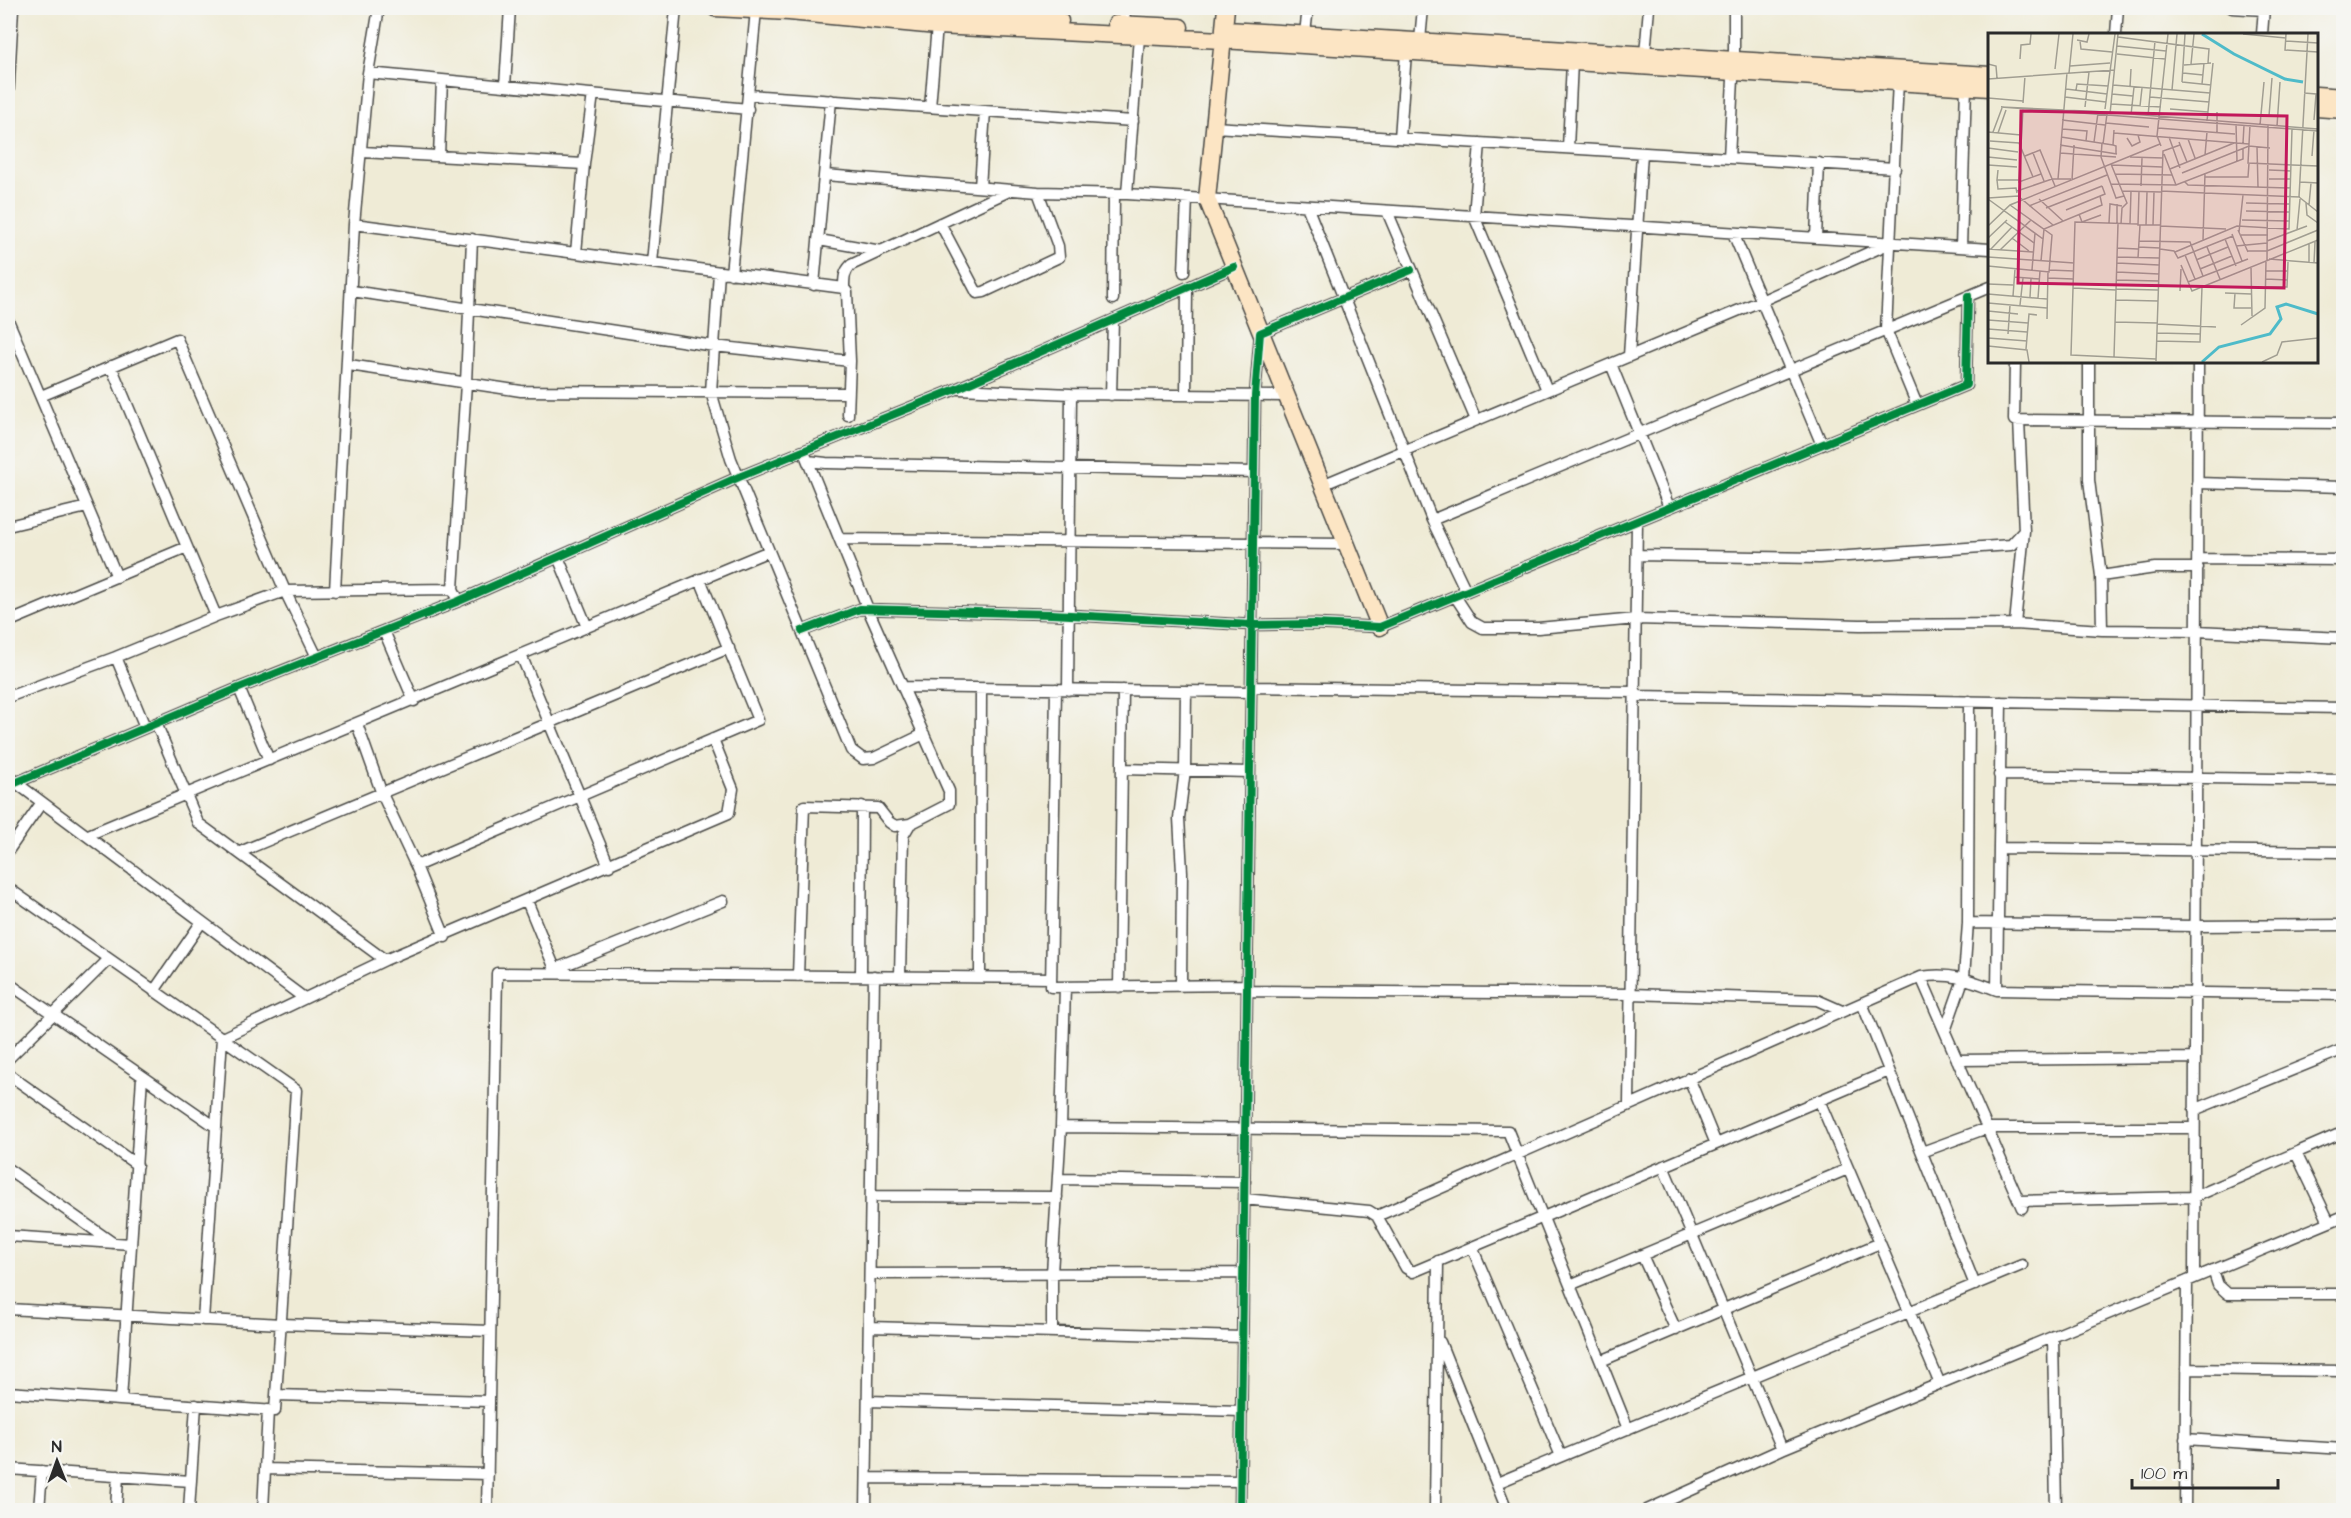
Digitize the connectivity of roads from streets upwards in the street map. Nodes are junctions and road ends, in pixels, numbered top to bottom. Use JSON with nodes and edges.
{"nodes":[{"id":1,"x":13,"y":8,"type":"edge"},
{"id":2,"x":379,"y":8,"type":"edge"},
{"id":3,"x":510,"y":8,"type":"edge"},
{"id":4,"x":676,"y":8,"type":"edge"},
{"id":5,"x":715,"y":8,"type":"edge"},
{"id":6,"x":863,"y":8,"type":"edge"},
{"id":7,"x":1226,"y":8,"type":"edge"},
{"id":8,"x":1308,"y":8,"type":"edge"},
{"id":9,"x":1423,"y":8,"type":"edge"},
{"id":10,"x":1649,"y":8,"type":"edge"},
{"id":11,"x":1734,"y":8,"type":"edge"},
{"id":12,"x":2118,"y":8,"type":"edge"},
{"id":13,"x":2232,"y":8,"type":"edge"},
{"id":14,"x":2264,"y":9,"type":"edge"},
{"id":15,"x":756,"y":10,"type":"junction"},
{"id":16,"x":790,"y":10,"type":"edge"},
{"id":17,"x":972,"y":12,"type":"edge"},
{"id":18,"x":1124,"y":16,"type":"edge"},
{"id":19,"x":937,"y":27,"type":"junction"},
{"id":20,"x":1305,"y":33,"type":"junction"},
{"id":21,"x":2116,"y":33,"type":"edge"},
{"id":22,"x":2262,"y":33,"type":"edge"},
{"id":23,"x":1223,"y":35,"type":"junction"},
{"id":24,"x":1139,"y":37,"type":"junction"},
{"id":25,"x":1420,"y":40,"type":"junction"},
{"id":26,"x":1406,"y":52,"type":"junction"},
{"id":27,"x":1646,"y":54,"type":"junction"},
{"id":28,"x":1572,"y":62,"type":"junction"},
{"id":29,"x":1734,"y":66,"type":"junction"},
{"id":30,"x":368,"y":73,"type":"junction"},
{"id":31,"x":1988,"y":75,"type":"edge"},
{"id":32,"x":442,"y":80,"type":"junction"},
{"id":33,"x":1898,"y":81,"type":"junction"},
{"id":34,"x":505,"y":86,"type":"junction"},
{"id":35,"x":1966,"y":86,"type":"junction"},
{"id":36,"x":1988,"y":88,"type":"edge"},
{"id":37,"x":593,"y":94,"type":"junction"},
{"id":38,"x":749,"y":95,"type":"junction"},
{"id":39,"x":2318,"y":95,"type":"edge"},
{"id":40,"x":2343,"y":97,"type":"edge"},
{"id":41,"x":831,"y":100,"type":"junction"},
{"id":42,"x":8,"y":101,"type":"edge"},
{"id":43,"x":667,"y":101,"type":"junction"},
{"id":44,"x":930,"y":107,"type":"junction"},
{"id":45,"x":2318,"y":108,"type":"edge"},
{"id":46,"x":748,"y":109,"type":"junction"},
{"id":47,"x":2343,"y":110,"type":"edge"},
{"id":48,"x":986,"y":111,"type":"junction"},
{"id":49,"x":1133,"y":121,"type":"junction"},
{"id":50,"x":1214,"y":127,"type":"junction"},
{"id":51,"x":1400,"y":138,"type":"junction"},
{"id":52,"x":1480,"y":143,"type":"junction"},
{"id":53,"x":1568,"y":148,"type":"junction"},
{"id":54,"x":362,"y":152,"type":"junction"},
{"id":55,"x":1642,"y":153,"type":"junction"},
{"id":56,"x":439,"y":156,"type":"junction"},
{"id":57,"x":1729,"y":158,"type":"junction"},
{"id":58,"x":1819,"y":163,"type":"junction"},
{"id":59,"x":584,"y":164,"type":"junction"},
{"id":60,"x":1894,"y":168,"type":"junction"},
{"id":61,"x":825,"y":175,"type":"junction"},
{"id":62,"x":980,"y":187,"type":"junction"},
{"id":63,"x":1011,"y":190,"type":"junction"},
{"id":64,"x":1038,"y":192,"type":"junction"},
{"id":65,"x":1114,"y":194,"type":"junction"},
{"id":66,"x":1127,"y":194,"type":"junction"},
{"id":67,"x":1187,"y":198,"type":"junction"},
{"id":68,"x":1207,"y":199,"type":"junction"},
{"id":69,"x":1307,"y":206,"type":"junction"},
{"id":70,"x":1387,"y":211,"type":"junction"},
{"id":71,"x":1474,"y":216,"type":"junction"},
{"id":72,"x":940,"y":223,"type":"junction"},
{"id":73,"x":354,"y":224,"type":"junction"},
{"id":74,"x":1639,"y":227,"type":"junction"},
{"id":75,"x":1733,"y":233,"type":"junction"},
{"id":76,"x":1816,"y":238,"type":"junction"},
{"id":77,"x":472,"y":239,"type":"junction"},
{"id":78,"x":819,"y":240,"type":"junction"},
{"id":79,"x":1891,"y":243,"type":"junction"},
{"id":80,"x":1961,"y":247,"type":"junction"},
{"id":81,"x":1988,"y":249,"type":"edge"},
{"id":82,"x":881,"y":251,"type":"junction"},
{"id":83,"x":576,"y":253,"type":"junction"},
{"id":84,"x":652,"y":263,"type":"junction"},
{"id":85,"x":1234,"y":267,"type":"junction"},
{"id":86,"x":1411,"y":270,"type":"junction"},
{"id":87,"x":719,"y":272,"type":"junction"},
{"id":88,"x":1184,"y":272,"type":"dead end"},
{"id":89,"x":731,"y":274,"type":"junction"},
{"id":90,"x":814,"y":285,"type":"junction"},
{"id":91,"x":1988,"y":287,"type":"edge"},
{"id":92,"x":844,"y":288,"type":"junction"},
{"id":93,"x":1187,"y":288,"type":"junction"},
{"id":94,"x":352,"y":291,"type":"junction"},
{"id":95,"x":1968,"y":296,"type":"junction"},
{"id":96,"x":1113,"y":299,"type":"dead end"},
{"id":97,"x":1343,"y":299,"type":"junction"},
{"id":98,"x":1761,"y":300,"type":"junction"},
{"id":99,"x":469,"y":309,"type":"junction"},
{"id":100,"x":8,"y":320,"type":"edge"},
{"id":101,"x":1113,"y":320,"type":"junction"},
{"id":102,"x":1886,"y":330,"type":"junction"},
{"id":103,"x":1260,"y":333,"type":"junction"},
{"id":104,"x":714,"y":346,"type":"junction"},
{"id":105,"x":1629,"y":356,"type":"junction"},
{"id":106,"x":850,"y":361,"type":"junction"},
{"id":107,"x":1611,"y":363,"type":"junction"},
{"id":108,"x":2015,"y":363,"type":"edge"},
{"id":109,"x":2090,"y":363,"type":"edge"},
{"id":110,"x":2198,"y":363,"type":"edge"},
{"id":111,"x":349,"y":365,"type":"junction"},
{"id":112,"x":111,"y":366,"type":"junction"},
{"id":113,"x":1790,"y":370,"type":"junction"},
{"id":114,"x":466,"y":382,"type":"junction"},
{"id":115,"x":956,"y":389,"type":"junction"},
{"id":116,"x":1547,"y":390,"type":"junction"},
{"id":117,"x":711,"y":392,"type":"junction"},
{"id":118,"x":847,"y":393,"type":"junction"},
{"id":119,"x":1071,"y":394,"type":"junction"},
{"id":120,"x":1111,"y":395,"type":"junction"},
{"id":121,"x":1186,"y":395,"type":"junction"},
{"id":122,"x":40,"y":396,"type":"junction"},
{"id":123,"x":1255,"y":396,"type":"junction"},
{"id":124,"x":1286,"y":396,"type":"junction"},
{"id":125,"x":1917,"y":405,"type":"junction"},
{"id":126,"x":848,"y":415,"type":"dead end"},
{"id":127,"x":1476,"y":420,"type":"junction"},
{"id":128,"x":2019,"y":420,"type":"junction"},
{"id":129,"x":2198,"y":420,"type":"junction"},
{"id":130,"x":2090,"y":422,"type":"junction"},
{"id":131,"x":2343,"y":423,"type":"edge"},
{"id":132,"x":1639,"y":433,"type":"junction"},
{"id":133,"x":1822,"y":445,"type":"junction"},
{"id":134,"x":1404,"y":450,"type":"junction"},
{"id":135,"x":806,"y":457,"type":"junction"},
{"id":136,"x":1071,"y":469,"type":"junction"},
{"id":137,"x":1254,"y":472,"type":"junction"},
{"id":138,"x":739,"y":477,"type":"junction"},
{"id":139,"x":2197,"y":483,"type":"junction"},
{"id":140,"x":1322,"y":485,"type":"junction"},
{"id":141,"x":2343,"y":487,"type":"edge"},
{"id":142,"x":87,"y":507,"type":"junction"},
{"id":143,"x":1669,"y":507,"type":"junction"},
{"id":144,"x":1432,"y":520,"type":"junction"},
{"id":145,"x":1638,"y":520,"type":"junction"},
{"id":146,"x":8,"y":526,"type":"edge"},
{"id":147,"x":2024,"y":531,"type":"junction"},
{"id":148,"x":840,"y":539,"type":"junction"},
{"id":149,"x":1070,"y":541,"type":"junction"},
{"id":150,"x":1346,"y":544,"type":"junction"},
{"id":151,"x":1253,"y":545,"type":"junction"},
{"id":152,"x":187,"y":547,"type":"junction"},
{"id":153,"x":769,"y":550,"type":"junction"},
{"id":154,"x":1637,"y":555,"type":"junction"},
{"id":155,"x":558,"y":557,"type":"junction"},
{"id":156,"x":2343,"y":560,"type":"edge"},
{"id":157,"x":2198,"y":563,"type":"junction"},
{"id":158,"x":2101,"y":576,"type":"junction"},
{"id":159,"x":117,"y":577,"type":"junction"},
{"id":160,"x":700,"y":579,"type":"junction"},
{"id":161,"x":453,"y":589,"type":"junction"},
{"id":162,"x":285,"y":591,"type":"junction"},
{"id":163,"x":335,"y":591,"type":"junction"},
{"id":164,"x":1460,"y":594,"type":"junction"},
{"id":165,"x":459,"y":601,"type":"junction"},
{"id":166,"x":868,"y":609,"type":"junction"},
{"id":167,"x":1069,"y":615,"type":"junction"},
{"id":168,"x":216,"y":616,"type":"junction"},
{"id":169,"x":1636,"y":619,"type":"junction"},
{"id":170,"x":8,"y":622,"type":"edge"},
{"id":171,"x":2015,"y":624,"type":"junction"},
{"id":172,"x":1252,"y":625,"type":"junction"},
{"id":173,"x":587,"y":627,"type":"junction"},
{"id":174,"x":1380,"y":627,"type":"junction"},
{"id":175,"x":2102,"y":630,"type":"junction"},
{"id":176,"x":384,"y":631,"type":"junction"},
{"id":177,"x":802,"y":631,"type":"junction"},
{"id":178,"x":2197,"y":631,"type":"junction"},
{"id":179,"x":2343,"y":638,"type":"edge"},
{"id":180,"x":729,"y":648,"type":"junction"},
{"id":181,"x":521,"y":655,"type":"junction"},
{"id":182,"x":116,"y":657,"type":"junction"},
{"id":183,"x":317,"y":657,"type":"junction"},
{"id":184,"x":904,"y":687,"type":"junction"},
{"id":185,"x":239,"y":688,"type":"junction"},
{"id":186,"x":981,"y":688,"type":"junction"},
{"id":187,"x":1056,"y":689,"type":"junction"},
{"id":188,"x":1251,"y":689,"type":"junction"},
{"id":189,"x":1068,"y":690,"type":"junction"},
{"id":190,"x":1123,"y":690,"type":"junction"},
{"id":191,"x":1186,"y":691,"type":"junction"},
{"id":192,"x":1636,"y":694,"type":"junction"},
{"id":193,"x":8,"y":697,"type":"edge"},
{"id":194,"x":414,"y":700,"type":"junction"},
{"id":195,"x":1969,"y":701,"type":"junction"},
{"id":196,"x":2001,"y":702,"type":"junction"},
{"id":197,"x":2197,"y":705,"type":"junction"},
{"id":198,"x":2343,"y":708,"type":"edge"},
{"id":199,"x":549,"y":723,"type":"junction"},
{"id":200,"x":357,"y":724,"type":"junction"},
{"id":201,"x":151,"y":725,"type":"junction"},
{"id":202,"x":924,"y":734,"type":"junction"},
{"id":203,"x":713,"y":739,"type":"junction"},
{"id":204,"x":269,"y":760,"type":"junction"},
{"id":205,"x":1122,"y":769,"type":"junction"},
{"id":206,"x":1185,"y":770,"type":"junction"},
{"id":207,"x":1250,"y":772,"type":"junction"},
{"id":208,"x":2000,"y":775,"type":"junction"},
{"id":209,"x":2196,"y":778,"type":"junction"},
{"id":210,"x":10,"y":780,"type":"edge"},
{"id":211,"x":2343,"y":780,"type":"edge"},
{"id":212,"x":382,"y":794,"type":"junction"},
{"id":213,"x":186,"y":795,"type":"junction"},
{"id":214,"x":580,"y":796,"type":"junction"},
{"id":215,"x":42,"y":802,"type":"junction"},
{"id":216,"x":862,"y":806,"type":"junction"},
{"id":217,"x":910,"y":824,"type":"junction"},
{"id":218,"x":88,"y":835,"type":"junction"},
{"id":219,"x":1999,"y":848,"type":"junction"},
{"id":220,"x":2196,"y":850,"type":"junction"},
{"id":221,"x":8,"y":851,"type":"edge"},
{"id":222,"x":240,"y":852,"type":"junction"},
{"id":223,"x":2343,"y":852,"type":"edge"},
{"id":224,"x":416,"y":866,"type":"junction"},
{"id":225,"x":609,"y":866,"type":"junction"},
{"id":226,"x":8,"y":888,"type":"edge"},
{"id":227,"x":527,"y":901,"type":"junction"},
{"id":228,"x":723,"y":901,"type":"dead end"},
{"id":229,"x":1998,"y":922,"type":"junction"},
{"id":230,"x":201,"y":923,"type":"junction"},
{"id":231,"x":1968,"y":923,"type":"junction"},
{"id":232,"x":2343,"y":925,"type":"edge"},
{"id":233,"x":2195,"y":926,"type":"junction"},
{"id":234,"x":445,"y":937,"type":"junction"},
{"id":235,"x":109,"y":959,"type":"junction"},
{"id":236,"x":385,"y":960,"type":"junction"},
{"id":237,"x":798,"y":976,"type":"junction"},
{"id":238,"x":861,"y":976,"type":"junction"},
{"id":239,"x":874,"y":976,"type":"junction"},
{"id":240,"x":900,"y":976,"type":"junction"},
{"id":241,"x":980,"y":977,"type":"junction"},
{"id":242,"x":1921,"y":977,"type":"junction"},
{"id":243,"x":1964,"y":977,"type":"junction"},
{"id":244,"x":1051,"y":978,"type":"junction"},
{"id":245,"x":8,"y":983,"type":"edge"},
{"id":246,"x":1181,"y":986,"type":"junction"},
{"id":247,"x":1065,"y":987,"type":"junction"},
{"id":248,"x":1119,"y":987,"type":"junction"},
{"id":249,"x":1247,"y":988,"type":"junction"},
{"id":250,"x":1997,"y":990,"type":"junction"},
{"id":251,"x":154,"y":991,"type":"junction"},
{"id":252,"x":2195,"y":993,"type":"junction"},
{"id":253,"x":1631,"y":994,"type":"junction"},
{"id":254,"x":2343,"y":994,"type":"edge"},
{"id":255,"x":304,"y":998,"type":"junction"},
{"id":256,"x":1862,"y":1003,"type":"junction"},
{"id":257,"x":1842,"y":1011,"type":"junction"},
{"id":258,"x":53,"y":1015,"type":"junction"},
{"id":259,"x":1945,"y":1031,"type":"junction"},
{"id":260,"x":222,"y":1038,"type":"junction"},
{"id":261,"x":2343,"y":1049,"type":"edge"},
{"id":262,"x":2195,"y":1058,"type":"junction"},
{"id":263,"x":8,"y":1059,"type":"edge"},
{"id":264,"x":1957,"y":1060,"type":"junction"},
{"id":265,"x":1889,"y":1071,"type":"junction"},
{"id":266,"x":8,"y":1074,"type":"edge"},
{"id":267,"x":142,"y":1077,"type":"junction"},
{"id":268,"x":1689,"y":1078,"type":"junction"},
{"id":269,"x":1819,"y":1100,"type":"junction"},
{"id":270,"x":1629,"y":1104,"type":"junction"},
{"id":271,"x":2194,"y":1110,"type":"junction"},
{"id":272,"x":216,"y":1127,"type":"junction"},
{"id":273,"x":1061,"y":1127,"type":"junction"},
{"id":274,"x":1245,"y":1128,"type":"junction"},
{"id":275,"x":1987,"y":1128,"type":"junction"},
{"id":276,"x":2194,"y":1128,"type":"junction"},
{"id":277,"x":2343,"y":1132,"type":"edge"},
{"id":278,"x":1716,"y":1144,"type":"junction"},
{"id":279,"x":1922,"y":1152,"type":"junction"},
{"id":280,"x":1517,"y":1153,"type":"junction"},
{"id":281,"x":2296,"y":1153,"type":"junction"},
{"id":282,"x":137,"y":1165,"type":"junction"},
{"id":283,"x":1663,"y":1166,"type":"junction"},
{"id":284,"x":8,"y":1169,"type":"edge"},
{"id":285,"x":1848,"y":1169,"type":"junction"},
{"id":286,"x":1058,"y":1179,"type":"junction"},
{"id":287,"x":1245,"y":1182,"type":"junction"},
{"id":288,"x":871,"y":1196,"type":"junction"},
{"id":289,"x":1057,"y":1197,"type":"junction"},
{"id":290,"x":2194,"y":1197,"type":"junction"},
{"id":291,"x":1244,"y":1199,"type":"junction"},
{"id":292,"x":1377,"y":1216,"type":"junction"},
{"id":293,"x":2343,"y":1216,"type":"edge"},
{"id":294,"x":1543,"y":1217,"type":"junction"},
{"id":295,"x":2329,"y":1222,"type":"junction"},
{"id":296,"x":1691,"y":1235,"type":"junction"},
{"id":297,"x":8,"y":1236,"type":"edge"},
{"id":298,"x":113,"y":1243,"type":"junction"},
{"id":299,"x":1880,"y":1243,"type":"junction"},
{"id":300,"x":131,"y":1244,"type":"junction"},
{"id":301,"x":1472,"y":1247,"type":"junction"},
{"id":302,"x":1642,"y":1255,"type":"junction"},
{"id":303,"x":1438,"y":1261,"type":"junction"},
{"id":304,"x":2022,"y":1265,"type":"dead end"},
{"id":305,"x":2213,"y":1270,"type":"junction"},
{"id":306,"x":1244,"y":1273,"type":"junction"},
{"id":307,"x":870,"y":1274,"type":"junction"},
{"id":308,"x":1052,"y":1274,"type":"junction"},
{"id":309,"x":2191,"y":1279,"type":"junction"},
{"id":310,"x":1570,"y":1285,"type":"junction"},
{"id":311,"x":1975,"y":1285,"type":"junction"},
{"id":312,"x":2343,"y":1294,"type":"edge"},
{"id":313,"x":8,"y":1309,"type":"edge"},
{"id":314,"x":1723,"y":1310,"type":"junction"},
{"id":315,"x":1910,"y":1312,"type":"junction"},
{"id":316,"x":127,"y":1316,"type":"junction"},
{"id":317,"x":203,"y":1320,"type":"junction"},
{"id":318,"x":281,"y":1324,"type":"junction"},
{"id":319,"x":869,"y":1327,"type":"junction"},
{"id":320,"x":1676,"y":1330,"type":"junction"},
{"id":321,"x":490,"y":1331,"type":"junction"},
{"id":322,"x":1052,"y":1332,"type":"junction"},
{"id":323,"x":1437,"y":1336,"type":"junction"},
{"id":324,"x":2053,"y":1336,"type":"junction"},
{"id":325,"x":1242,"y":1337,"type":"junction"},
{"id":326,"x":1601,"y":1361,"type":"junction"},
{"id":327,"x":2186,"y":1369,"type":"junction"},
{"id":328,"x":2343,"y":1371,"type":"edge"},
{"id":329,"x":1753,"y":1377,"type":"junction"},
{"id":330,"x":1940,"y":1384,"type":"junction"},
{"id":331,"x":8,"y":1392,"type":"edge"},
{"id":332,"x":276,"y":1395,"type":"junction"},
{"id":333,"x":121,"y":1400,"type":"junction"},
{"id":334,"x":489,"y":1401,"type":"junction"},
{"id":335,"x":868,"y":1401,"type":"junction"},
{"id":336,"x":196,"y":1405,"type":"junction"},
{"id":337,"x":268,"y":1410,"type":"junction"},
{"id":338,"x":1242,"y":1411,"type":"junction"},
{"id":339,"x":1628,"y":1429,"type":"junction"},
{"id":340,"x":2186,"y":1439,"type":"junction"},
{"id":341,"x":1782,"y":1449,"type":"junction"},
{"id":342,"x":2343,"y":1449,"type":"edge"},
{"id":343,"x":1561,"y":1456,"type":"junction"},
{"id":344,"x":8,"y":1469,"type":"edge"},
{"id":345,"x":265,"y":1469,"type":"junction"},
{"id":346,"x":42,"y":1471,"type":"junction"},
{"id":347,"x":488,"y":1474,"type":"junction"},
{"id":348,"x":118,"y":1476,"type":"junction"},
{"id":349,"x":867,"y":1478,"type":"junction"},
{"id":350,"x":191,"y":1481,"type":"junction"},
{"id":351,"x":1241,"y":1481,"type":"junction"},
{"id":352,"x":1497,"y":1483,"type":"junction"},
{"id":353,"x":39,"y":1510,"type":"edge"},
{"id":354,"x":116,"y":1510,"type":"edge"},
{"id":355,"x":189,"y":1510,"type":"edge"},
{"id":356,"x":263,"y":1510,"type":"edge"},
{"id":357,"x":487,"y":1510,"type":"edge"},
{"id":358,"x":866,"y":1510,"type":"edge"},
{"id":359,"x":1240,"y":1510,"type":"edge"},
{"id":360,"x":1435,"y":1510,"type":"edge"},
{"id":361,"x":1507,"y":1510,"type":"edge"},
{"id":362,"x":1647,"y":1510,"type":"edge"},
{"id":363,"x":2056,"y":1510,"type":"edge"},
{"id":364,"x":2185,"y":1510,"type":"edge"}],
"edges":[{"from":1,"to":42,"type":"street"},
{"from":2,"to":30,"type":"street"},
{"from":3,"to":34,"type":"street"},
{"from":4,"to":43,"type":"street"},
{"from":5,"to":15,"type":"street"},
{"from":6,"to":17,"type":"street"},
{"from":7,"to":23,"type":"street"},
{"from":8,"to":20,"type":"street"},
{"from":9,"to":25,"type":"street"},
{"from":10,"to":27,"type":"street"},
{"from":11,"to":29,"type":"street"},
{"from":12,"to":21,"type":"street"},
{"from":13,"to":14,"type":"street"},
{"from":14,"to":22,"type":"street"},
{"from":15,"to":16,"type":"street"},
{"from":15,"to":38,"type":"street"},
{"from":16,"to":19,"type":"street"},
{"from":17,"to":18,"type":"street"},
{"from":18,"to":23,"type":"street"},
{"from":19,"to":24,"type":"street"},
{"from":19,"to":44,"type":"street"},
{"from":20,"to":23,"type":"street"},
{"from":20,"to":25,"type":"street"},
{"from":23,"to":24,"type":"street"},
{"from":23,"to":26,"type":"street"},
{"from":23,"to":50,"type":"street"},
{"from":24,"to":49,"type":"street"},
{"from":25,"to":27,"type":"street"},
{"from":26,"to":28,"type":"street"},
{"from":26,"to":51,"type":"street"},
{"from":27,"to":29,"type":"street"},
{"from":28,"to":29,"type":"street"},
{"from":28,"to":53,"type":"street"},
{"from":29,"to":31,"type":"street"},
{"from":29,"to":33,"type":"street"},
{"from":29,"to":57,"type":"street"},
{"from":30,"to":32,"type":"street"},
{"from":30,"to":54,"type":"street"},
{"from":32,"to":34,"type":"street"},
{"from":32,"to":56,"type":"street"},
{"from":33,"to":35,"type":"street"},
{"from":33,"to":60,"type":"street"},
{"from":34,"to":37,"type":"street"},
{"from":35,"to":36,"type":"street"},
{"from":35,"to":80,"type":"street"},
{"from":37,"to":43,"type":"street"},
{"from":37,"to":59,"type":"street"},
{"from":38,"to":41,"type":"street"},
{"from":38,"to":46,"type":"street"},
{"from":39,"to":40,"type":"street"},
{"from":41,"to":44,"type":"street"},
{"from":41,"to":61,"type":"street"},
{"from":43,"to":46,"type":"street"},
{"from":43,"to":84,"type":"street"},
{"from":44,"to":48,"type":"street"},
{"from":45,"to":47,"type":"street"},
{"from":46,"to":89,"type":"street"},
{"from":48,"to":49,"type":"street"},
{"from":48,"to":62,"type":"street"},
{"from":49,"to":66,"type":"street"},
{"from":50,"to":51,"type":"street"},
{"from":50,"to":68,"type":"street"},
{"from":51,"to":52,"type":"street"},
{"from":52,"to":53,"type":"street"},
{"from":52,"to":71,"type":"street"},
{"from":53,"to":55,"type":"street"},
{"from":54,"to":56,"type":"street"},
{"from":54,"to":73,"type":"street"},
{"from":55,"to":57,"type":"street"},
{"from":55,"to":74,"type":"street"},
{"from":56,"to":59,"type":"street"},
{"from":57,"to":58,"type":"street"},
{"from":58,"to":60,"type":"street"},
{"from":58,"to":76,"type":"street"},
{"from":59,"to":83,"type":"street"},
{"from":60,"to":79,"type":"street"},
{"from":61,"to":62,"type":"street"},
{"from":61,"to":78,"type":"street"},
{"from":62,"to":63,"type":"street"},
{"from":63,"to":64,"type":"street"},
{"from":63,"to":72,"type":"street"},
{"from":64,"to":65,"type":"street"},
{"from":64,"to":72,"type":"street"},
{"from":65,"to":66,"type":"street"},
{"from":65,"to":96,"type":"street"},
{"from":66,"to":67,"type":"street"},
{"from":67,"to":68,"type":"street"},
{"from":67,"to":88,"type":"street"},
{"from":68,"to":69,"type":"street"},
{"from":68,"to":85,"type":"street"},
{"from":69,"to":70,"type":"street"},
{"from":69,"to":97,"type":"street"},
{"from":70,"to":71,"type":"street"},
{"from":70,"to":86,"type":"street"},
{"from":71,"to":74,"type":"street"},
{"from":71,"to":116,"type":"street"},
{"from":72,"to":82,"type":"street"},
{"from":73,"to":77,"type":"street"},
{"from":73,"to":94,"type":"street"},
{"from":74,"to":75,"type":"street"},
{"from":74,"to":105,"type":"street"},
{"from":75,"to":76,"type":"street"},
{"from":75,"to":98,"type":"street"},
{"from":76,"to":79,"type":"street"},
{"from":77,"to":83,"type":"street"},
{"from":77,"to":99,"type":"street"},
{"from":78,"to":82,"type":"street"},
{"from":78,"to":90,"type":"street"},
{"from":79,"to":80,"type":"street"},
{"from":79,"to":98,"type":"street"},
{"from":79,"to":102,"type":"street"},
{"from":80,"to":81,"type":"street"},
{"from":82,"to":92,"type":"street"},
{"from":83,"to":84,"type":"street"},
{"from":84,"to":87,"type":"street"},
{"from":85,"to":93,"type":"street"},
{"from":85,"to":103,"type":"street"},
{"from":86,"to":97,"type":"street"},
{"from":86,"to":127,"type":"street"},
{"from":87,"to":89,"type":"street"},
{"from":87,"to":104,"type":"street"},
{"from":89,"to":90,"type":"street"},
{"from":90,"to":92,"type":"street"},
{"from":91,"to":95,"type":"street"},
{"from":92,"to":106,"type":"street"},
{"from":93,"to":101,"type":"street"},
{"from":93,"to":121,"type":"street"},
{"from":94,"to":99,"type":"street"},
{"from":94,"to":111,"type":"street"},
{"from":95,"to":102,"type":"street"},
{"from":95,"to":125,"type":"street"},
{"from":97,"to":103,"type":"street"},
{"from":97,"to":134,"type":"street"},
{"from":98,"to":105,"type":"street"},
{"from":98,"to":113,"type":"street"},
{"from":99,"to":104,"type":"street"},
{"from":99,"to":114,"type":"street"},
{"from":100,"to":122,"type":"street"},
{"from":101,"to":115,"type":"street"},
{"from":101,"to":120,"type":"street"},
{"from":102,"to":113,"type":"street"},
{"from":102,"to":125,"type":"street"},
{"from":103,"to":123,"type":"street"},
{"from":103,"to":124,"type":"street"},
{"from":104,"to":106,"type":"street"},
{"from":104,"to":117,"type":"street"},
{"from":105,"to":107,"type":"street"},
{"from":106,"to":118,"type":"street"},
{"from":107,"to":116,"type":"street"},
{"from":107,"to":132,"type":"street"},
{"from":108,"to":128,"type":"street"},
{"from":109,"to":130,"type":"street"},
{"from":110,"to":129,"type":"street"},
{"from":111,"to":114,"type":"street"},
{"from":111,"to":163,"type":"street"},
{"from":112,"to":122,"type":"street"},
{"from":112,"to":152,"type":"street"},
{"from":112,"to":162,"type":"street"},
{"from":113,"to":132,"type":"street"},
{"from":113,"to":133,"type":"street"},
{"from":114,"to":117,"type":"street"},
{"from":114,"to":161,"type":"street"},
{"from":115,"to":119,"type":"street"},
{"from":115,"to":135,"type":"street"},
{"from":116,"to":127,"type":"street"},
{"from":117,"to":118,"type":"street"},
{"from":117,"to":138,"type":"street"},
{"from":118,"to":126,"type":"street"},
{"from":119,"to":120,"type":"street"},
{"from":119,"to":136,"type":"street"},
{"from":120,"to":121,"type":"street"},
{"from":121,"to":123,"type":"street"},
{"from":122,"to":142,"type":"street"},
{"from":123,"to":124,"type":"street"},
{"from":123,"to":137,"type":"street"},
{"from":124,"to":140,"type":"street"},
{"from":125,"to":133,"type":"street"},
{"from":127,"to":134,"type":"street"},
{"from":128,"to":130,"type":"street"},
{"from":128,"to":147,"type":"street"},
{"from":129,"to":130,"type":"street"},
{"from":129,"to":131,"type":"street"},
{"from":129,"to":139,"type":"street"},
{"from":130,"to":158,"type":"street"},
{"from":132,"to":143,"type":"street"},
{"from":132,"to":144,"type":"street"},
{"from":133,"to":143,"type":"street"},
{"from":134,"to":140,"type":"street"},
{"from":134,"to":144,"type":"street"},
{"from":135,"to":136,"type":"street"},
{"from":135,"to":138,"type":"street"},
{"from":135,"to":148,"type":"street"},
{"from":136,"to":137,"type":"street"},
{"from":136,"to":149,"type":"street"},
{"from":137,"to":151,"type":"street"},
{"from":138,"to":153,"type":"street"},
{"from":138,"to":155,"type":"street"},
{"from":139,"to":141,"type":"street"},
{"from":139,"to":157,"type":"street"},
{"from":140,"to":150,"type":"street"},
{"from":142,"to":146,"type":"street"},
{"from":142,"to":159,"type":"street"},
{"from":143,"to":145,"type":"street"},
{"from":144,"to":164,"type":"street"},
{"from":145,"to":154,"type":"street"},
{"from":145,"to":164,"type":"street"},
{"from":147,"to":154,"type":"street"},
{"from":147,"to":171,"type":"street"},
{"from":148,"to":149,"type":"street"},
{"from":148,"to":166,"type":"street"},
{"from":149,"to":151,"type":"street"},
{"from":149,"to":167,"type":"street"},
{"from":150,"to":151,"type":"street"},
{"from":150,"to":174,"type":"street"},
{"from":151,"to":172,"type":"street"},
{"from":152,"to":159,"type":"street"},
{"from":152,"to":168,"type":"street"},
{"from":153,"to":160,"type":"street"},
{"from":153,"to":177,"type":"street"},
{"from":154,"to":169,"type":"street"},
{"from":155,"to":165,"type":"street"},
{"from":155,"to":173,"type":"street"},
{"from":156,"to":157,"type":"street"},
{"from":157,"to":158,"type":"street"},
{"from":157,"to":178,"type":"street"},
{"from":158,"to":175,"type":"street"},
{"from":159,"to":170,"type":"street"},
{"from":160,"to":173,"type":"street"},
{"from":160,"to":180,"type":"street"},
{"from":161,"to":163,"type":"street"},
{"from":161,"to":165,"type":"street"},
{"from":162,"to":163,"type":"street"},
{"from":162,"to":168,"type":"street"},
{"from":162,"to":183,"type":"street"},
{"from":164,"to":169,"type":"street"},
{"from":164,"to":174,"type":"street"},
{"from":165,"to":176,"type":"street"},
{"from":166,"to":167,"type":"street"},
{"from":166,"to":177,"type":"street"},
{"from":166,"to":184,"type":"street"},
{"from":167,"to":172,"type":"street"},
{"from":167,"to":189,"type":"street"},
{"from":168,"to":182,"type":"street"},
{"from":169,"to":171,"type":"street"},
{"from":169,"to":192,"type":"street"},
{"from":171,"to":175,"type":"street"},
{"from":172,"to":174,"type":"street"},
{"from":172,"to":188,"type":"street"},
{"from":173,"to":181,"type":"street"},
{"from":175,"to":178,"type":"street"},
{"from":176,"to":183,"type":"street"},
{"from":176,"to":194,"type":"street"},
{"from":177,"to":202,"type":"street"},
{"from":178,"to":179,"type":"street"},
{"from":178,"to":197,"type":"street"},
{"from":180,"to":199,"type":"street"},
{"from":180,"to":203,"type":"street"},
{"from":181,"to":194,"type":"street"},
{"from":181,"to":199,"type":"street"},
{"from":182,"to":193,"type":"street"},
{"from":182,"to":201,"type":"street"},
{"from":183,"to":185,"type":"street"},
{"from":184,"to":186,"type":"street"},
{"from":184,"to":202,"type":"street"},
{"from":185,"to":201,"type":"street"},
{"from":185,"to":204,"type":"street"},
{"from":186,"to":187,"type":"street"},
{"from":186,"to":241,"type":"street"},
{"from":187,"to":189,"type":"street"},
{"from":187,"to":244,"type":"street"},
{"from":188,"to":191,"type":"street"},
{"from":188,"to":192,"type":"street"},
{"from":188,"to":207,"type":"street"},
{"from":189,"to":190,"type":"street"},
{"from":190,"to":191,"type":"street"},
{"from":190,"to":205,"type":"street"},
{"from":191,"to":206,"type":"street"},
{"from":192,"to":195,"type":"street"},
{"from":192,"to":253,"type":"street"},
{"from":194,"to":200,"type":"street"},
{"from":195,"to":196,"type":"street"},
{"from":195,"to":231,"type":"street"},
{"from":196,"to":197,"type":"street"},
{"from":196,"to":208,"type":"street"},
{"from":197,"to":198,"type":"street"},
{"from":197,"to":209,"type":"street"},
{"from":199,"to":212,"type":"street"},
{"from":199,"to":214,"type":"street"},
{"from":200,"to":204,"type":"street"},
{"from":200,"to":212,"type":"street"},
{"from":201,"to":210,"type":"street"},
{"from":201,"to":213,"type":"street"},
{"from":202,"to":217,"type":"street"},
{"from":203,"to":214,"type":"street"},
{"from":203,"to":225,"type":"street"},
{"from":204,"to":213,"type":"street"},
{"from":205,"to":206,"type":"street"},
{"from":205,"to":248,"type":"street"},
{"from":206,"to":207,"type":"street"},
{"from":206,"to":246,"type":"street"},
{"from":207,"to":249,"type":"street"},
{"from":208,"to":209,"type":"street"},
{"from":208,"to":219,"type":"street"},
{"from":209,"to":211,"type":"street"},
{"from":209,"to":220,"type":"street"},
{"from":210,"to":215,"type":"street"},
{"from":212,"to":222,"type":"street"},
{"from":212,"to":224,"type":"street"},
{"from":213,"to":218,"type":"street"},
{"from":213,"to":222,"type":"street"},
{"from":214,"to":224,"type":"street"},
{"from":214,"to":225,"type":"street"},
{"from":215,"to":218,"type":"street"},
{"from":215,"to":221,"type":"street"},
{"from":216,"to":217,"type":"street"},
{"from":216,"to":237,"type":"street"},
{"from":216,"to":238,"type":"street"},
{"from":217,"to":240,"type":"street"},
{"from":218,"to":230,"type":"street"},
{"from":219,"to":220,"type":"street"},
{"from":219,"to":229,"type":"street"},
{"from":220,"to":223,"type":"street"},
{"from":220,"to":233,"type":"street"},
{"from":222,"to":236,"type":"street"},
{"from":224,"to":234,"type":"street"},
{"from":225,"to":227,"type":"street"},
{"from":226,"to":235,"type":"street"},
{"from":227,"to":228,"type":"street"},
{"from":227,"to":234,"type":"street"},
{"from":229,"to":231,"type":"street"},
{"from":229,"to":233,"type":"street"},
{"from":229,"to":250,"type":"street"},
{"from":230,"to":251,"type":"street"},
{"from":230,"to":255,"type":"street"},
{"from":231,"to":243,"type":"street"},
{"from":232,"to":233,"type":"street"},
{"from":233,"to":252,"type":"street"},
{"from":234,"to":236,"type":"street"},
{"from":235,"to":251,"type":"street"},
{"from":235,"to":258,"type":"street"},
{"from":236,"to":255,"type":"street"},
{"from":237,"to":238,"type":"street"},
{"from":237,"to":321,"type":"street"},
{"from":238,"to":239,"type":"street"},
{"from":239,"to":240,"type":"street"},
{"from":239,"to":288,"type":"street"},
{"from":240,"to":241,"type":"street"},
{"from":241,"to":244,"type":"street"},
{"from":242,"to":243,"type":"street"},
{"from":242,"to":256,"type":"street"},
{"from":242,"to":259,"type":"street"},
{"from":243,"to":250,"type":"street"},
{"from":243,"to":259,"type":"street"},
{"from":244,"to":247,"type":"street"},
{"from":245,"to":258,"type":"street"},
{"from":246,"to":248,"type":"street"},
{"from":246,"to":249,"type":"street"},
{"from":247,"to":248,"type":"street"},
{"from":247,"to":273,"type":"street"},
{"from":249,"to":253,"type":"street"},
{"from":249,"to":274,"type":"street"},
{"from":250,"to":252,"type":"street"},
{"from":251,"to":260,"type":"street"},
{"from":252,"to":254,"type":"street"},
{"from":252,"to":262,"type":"street"},
{"from":253,"to":257,"type":"street"},
{"from":253,"to":270,"type":"street"},
{"from":255,"to":260,"type":"street"},
{"from":256,"to":257,"type":"street"},
{"from":256,"to":265,"type":"street"},
{"from":257,"to":268,"type":"street"},
{"from":258,"to":263,"type":"street"},
{"from":258,"to":267,"type":"street"},
{"from":259,"to":264,"type":"street"},
{"from":260,"to":272,"type":"street"},
{"from":260,"to":318,"type":"street"},
{"from":261,"to":271,"type":"street"},
{"from":262,"to":264,"type":"street"},
{"from":262,"to":271,"type":"street"},
{"from":264,"to":275,"type":"street"},
{"from":265,"to":269,"type":"street"},
{"from":265,"to":279,"type":"street"},
{"from":266,"to":282,"type":"street"},
{"from":267,"to":272,"type":"street"},
{"from":267,"to":282,"type":"street"},
{"from":268,"to":270,"type":"street"},
{"from":268,"to":278,"type":"street"},
{"from":269,"to":278,"type":"street"},
{"from":269,"to":285,"type":"street"},
{"from":270,"to":280,"type":"street"},
{"from":271,"to":276,"type":"street"},
{"from":272,"to":317,"type":"street"},
{"from":273,"to":274,"type":"street"},
{"from":273,"to":286,"type":"street"},
{"from":274,"to":280,"type":"street"},
{"from":274,"to":287,"type":"street"},
{"from":275,"to":276,"type":"street"},
{"from":275,"to":279,"type":"street"},
{"from":275,"to":290,"type":"street"},
{"from":276,"to":290,"type":"street"},
{"from":277,"to":281,"type":"street"},
{"from":278,"to":283,"type":"street"},
{"from":279,"to":311,"type":"street"},
{"from":280,"to":292,"type":"street"},
{"from":280,"to":294,"type":"street"},
{"from":281,"to":290,"type":"street"},
{"from":281,"to":295,"type":"street"},
{"from":282,"to":300,"type":"street"},
{"from":283,"to":294,"type":"street"},
{"from":283,"to":296,"type":"street"},
{"from":284,"to":298,"type":"street"},
{"from":285,"to":296,"type":"street"},
{"from":285,"to":299,"type":"street"},
{"from":286,"to":287,"type":"street"},
{"from":286,"to":289,"type":"street"},
{"from":287,"to":291,"type":"street"},
{"from":288,"to":289,"type":"street"},
{"from":288,"to":307,"type":"street"},
{"from":289,"to":308,"type":"street"},
{"from":290,"to":309,"type":"street"},
{"from":291,"to":292,"type":"street"},
{"from":291,"to":306,"type":"street"},
{"from":292,"to":303,"type":"street"},
{"from":293,"to":295,"type":"street"},
{"from":294,"to":301,"type":"street"},
{"from":294,"to":310,"type":"street"},
{"from":295,"to":305,"type":"street"},
{"from":296,"to":302,"type":"street"},
{"from":296,"to":314,"type":"street"},
{"from":297,"to":298,"type":"street"},
{"from":298,"to":300,"type":"street"},
{"from":299,"to":314,"type":"street"},
{"from":299,"to":315,"type":"street"},
{"from":300,"to":316,"type":"street"},
{"from":301,"to":303,"type":"street"},
{"from":301,"to":343,"type":"street"},
{"from":302,"to":310,"type":"street"},
{"from":302,"to":320,"type":"street"},
{"from":303,"to":323,"type":"street"},
{"from":304,"to":311,"type":"street"},
{"from":305,"to":309,"type":"street"},
{"from":305,"to":312,"type":"street"},
{"from":306,"to":308,"type":"street"},
{"from":306,"to":325,"type":"street"},
{"from":307,"to":308,"type":"street"},
{"from":307,"to":319,"type":"street"},
{"from":308,"to":322,"type":"street"},
{"from":309,"to":324,"type":"street"},
{"from":309,"to":327,"type":"street"},
{"from":310,"to":326,"type":"street"},
{"from":311,"to":315,"type":"street"},
{"from":313,"to":316,"type":"street"},
{"from":314,"to":320,"type":"street"},
{"from":314,"to":329,"type":"street"},
{"from":315,"to":329,"type":"street"},
{"from":315,"to":330,"type":"street"},
{"from":316,"to":317,"type":"street"},
{"from":316,"to":333,"type":"street"},
{"from":317,"to":318,"type":"street"},
{"from":318,"to":321,"type":"street"},
{"from":318,"to":332,"type":"street"},
{"from":319,"to":322,"type":"street"},
{"from":319,"to":335,"type":"street"},
{"from":320,"to":326,"type":"street"},
{"from":321,"to":334,"type":"street"},
{"from":322,"to":325,"type":"street"},
{"from":323,"to":352,"type":"street"},
{"from":323,"to":360,"type":"street"},
{"from":324,"to":330,"type":"street"},
{"from":324,"to":363,"type":"street"},
{"from":325,"to":338,"type":"street"},
{"from":326,"to":339,"type":"street"},
{"from":327,"to":328,"type":"street"},
{"from":327,"to":340,"type":"street"},
{"from":329,"to":339,"type":"street"},
{"from":329,"to":341,"type":"street"},
{"from":330,"to":341,"type":"street"},
{"from":331,"to":333,"type":"street"},
{"from":332,"to":334,"type":"street"},
{"from":332,"to":337,"type":"street"},
{"from":333,"to":336,"type":"street"},
{"from":334,"to":347,"type":"street"},
{"from":335,"to":338,"type":"street"},
{"from":335,"to":349,"type":"street"},
{"from":336,"to":337,"type":"street"},
{"from":336,"to":350,"type":"street"},
{"from":337,"to":345,"type":"street"},
{"from":338,"to":351,"type":"street"},
{"from":339,"to":343,"type":"street"},
{"from":340,"to":342,"type":"street"},
{"from":340,"to":364,"type":"street"},
{"from":341,"to":362,"type":"street"},
{"from":343,"to":352,"type":"street"},
{"from":344,"to":346,"type":"street"},
{"from":345,"to":347,"type":"street"},
{"from":345,"to":356,"type":"street"},
{"from":346,"to":348,"type":"street"},
{"from":346,"to":353,"type":"street"},
{"from":347,"to":357,"type":"street"},
{"from":348,"to":350,"type":"street"},
{"from":348,"to":354,"type":"street"},
{"from":349,"to":351,"type":"street"},
{"from":349,"to":358,"type":"street"},
{"from":350,"to":355,"type":"street"},
{"from":351,"to":359,"type":"street"},
{"from":352,"to":361,"type":"street"}]}
